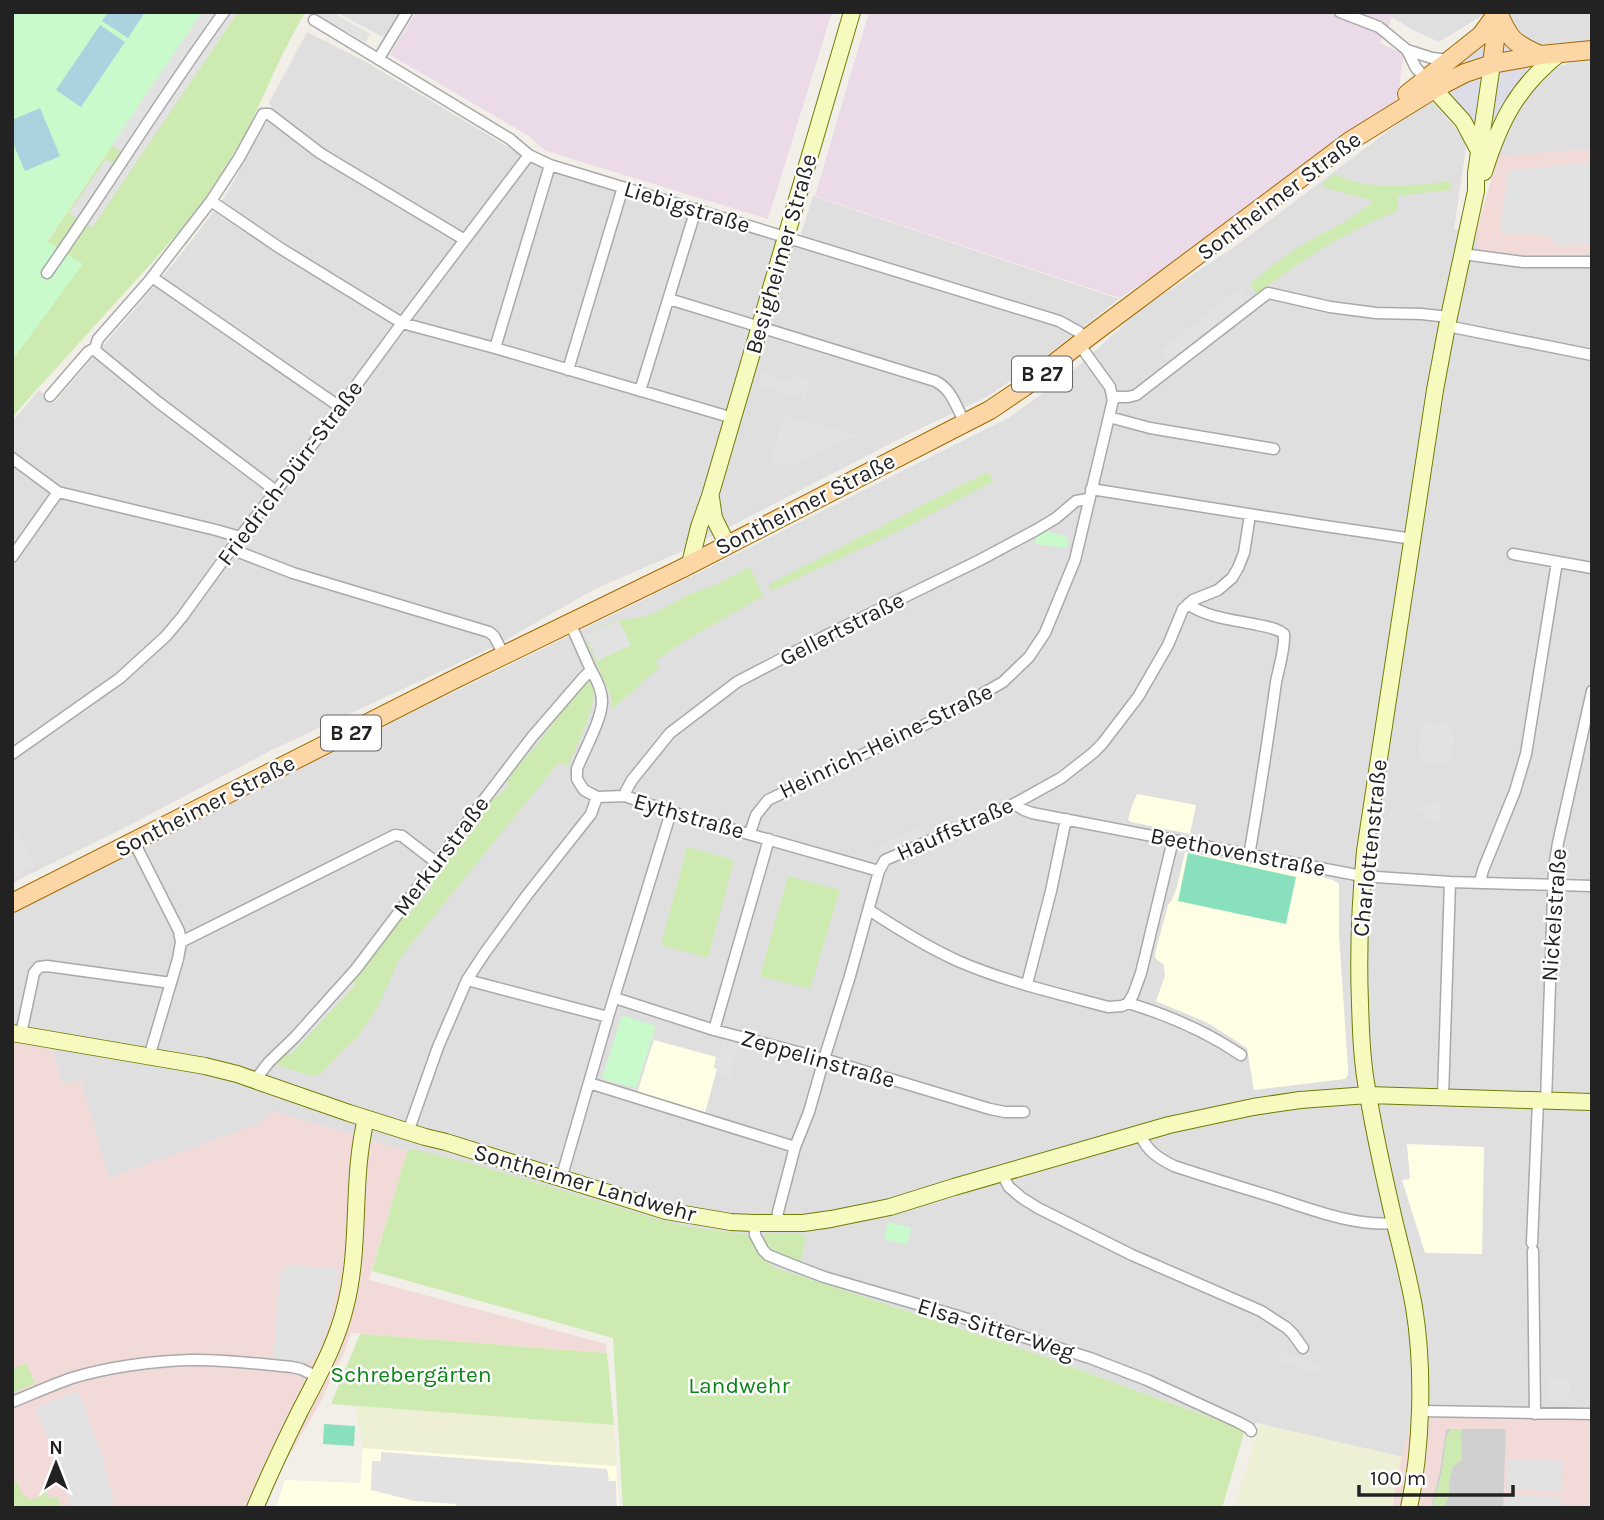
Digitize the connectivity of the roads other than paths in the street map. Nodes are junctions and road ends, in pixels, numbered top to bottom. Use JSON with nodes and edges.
{"nodes":[{"id":1,"x":225,"y":12,"type":"edge"},
{"id":2,"x":407,"y":12,"type":"edge"},
{"id":3,"x":852,"y":12,"type":"edge"},
{"id":4,"x":1340,"y":12,"type":"edge"},
{"id":5,"x":1498,"y":12,"type":"edge"},
{"id":6,"x":314,"y":20,"type":"dead end"},
{"id":7,"x":1407,"y":50,"type":"junction"},
{"id":8,"x":1592,"y":50,"type":"edge"},
{"id":9,"x":1560,"y":52,"type":"junction"},
{"id":10,"x":1541,"y":55,"type":"junction"},
{"id":11,"x":379,"y":58,"type":"junction"},
{"id":12,"x":1451,"y":60,"type":"junction"},
{"id":13,"x":1492,"y":64,"type":"junction"},
{"id":14,"x":1430,"y":84,"type":"junction"},
{"id":15,"x":1479,"y":151,"type":"junction"},
{"id":16,"x":529,"y":155,"type":"junction"},
{"id":17,"x":550,"y":165,"type":"junction"},
{"id":18,"x":623,"y":187,"type":"junction"},
{"id":19,"x":1476,"y":191,"type":"junction"},
{"id":20,"x":211,"y":201,"type":"junction"},
{"id":21,"x":696,"y":209,"type":"junction"},
{"id":22,"x":787,"y":237,"type":"junction"},
{"id":23,"x":465,"y":240,"type":"junction"},
{"id":24,"x":1462,"y":254,"type":"junction"},
{"id":25,"x":1592,"y":262,"type":"edge"},
{"id":26,"x":47,"y":274,"type":"dead end"},
{"id":27,"x":152,"y":277,"type":"junction"},
{"id":28,"x":669,"y":299,"type":"junction"},
{"id":29,"x":1448,"y":322,"type":"junction"},
{"id":30,"x":402,"y":323,"type":"junction"},
{"id":31,"x":760,"y":327,"type":"junction"},
{"id":32,"x":1082,"y":342,"type":"junction"},
{"id":33,"x":95,"y":348,"type":"junction"},
{"id":34,"x":495,"y":348,"type":"junction"},
{"id":35,"x":1592,"y":355,"type":"edge"},
{"id":36,"x":568,"y":370,"type":"junction"},
{"id":37,"x":640,"y":391,"type":"junction"},
{"id":38,"x":50,"y":396,"type":"dead end"},
{"id":39,"x":1112,"y":397,"type":"junction"},
{"id":40,"x":340,"y":407,"type":"junction"},
{"id":41,"x":1108,"y":417,"type":"junction"},
{"id":42,"x":733,"y":418,"type":"junction"},
{"id":43,"x":965,"y":423,"type":"junction"},
{"id":44,"x":1275,"y":449,"type":"dead end"},
{"id":45,"x":12,"y":458,"type":"edge"},
{"id":46,"x":276,"y":491,"type":"junction"},
{"id":47,"x":58,"y":492,"type":"junction"},
{"id":48,"x":1090,"y":494,"type":"junction"},
{"id":49,"x":710,"y":496,"type":"junction"},
{"id":50,"x":1250,"y":515,"type":"junction"},
{"id":51,"x":240,"y":537,"type":"junction"},
{"id":52,"x":1413,"y":539,"type":"junction"},
{"id":53,"x":727,"y":544,"type":"junction"},
{"id":54,"x":231,"y":549,"type":"junction"},
{"id":55,"x":1513,"y":554,"type":"dead end"},
{"id":56,"x":12,"y":557,"type":"edge"},
{"id":57,"x":1557,"y":562,"type":"junction"},
{"id":58,"x":690,"y":564,"type":"junction"},
{"id":59,"x":1592,"y":568,"type":"edge"},
{"id":60,"x":1188,"y":604,"type":"junction"},
{"id":61,"x":570,"y":623,"type":"junction"},
{"id":62,"x":504,"y":655,"type":"junction"},
{"id":63,"x":591,"y":670,"type":"junction"},
{"id":64,"x":1592,"y":691,"type":"edge"},
{"id":65,"x":12,"y":754,"type":"edge"},
{"id":66,"x":625,"y":796,"type":"junction"},
{"id":67,"x":597,"y":797,"type":"junction"},
{"id":68,"x":1014,"y":804,"type":"junction"},
{"id":69,"x":671,"y":811,"type":"junction"},
{"id":70,"x":1066,"y":820,"type":"junction"},
{"id":71,"x":750,"y":833,"type":"junction"},
{"id":72,"x":769,"y":839,"type":"junction"},
{"id":73,"x":1173,"y":841,"type":"junction"},
{"id":74,"x":134,"y":842,"type":"junction"},
{"id":75,"x":1250,"y":856,"type":"junction"},
{"id":76,"x":438,"y":863,"type":"junction"},
{"id":77,"x":879,"y":870,"type":"junction"},
{"id":78,"x":1362,"y":876,"type":"junction"},
{"id":79,"x":1450,"y":882,"type":"junction"},
{"id":80,"x":1480,"y":882,"type":"junction"},
{"id":81,"x":1553,"y":884,"type":"junction"},
{"id":82,"x":1592,"y":886,"type":"edge"},
{"id":83,"x":12,"y":902,"type":"edge"},
{"id":84,"x":869,"y":910,"type":"junction"},
{"id":85,"x":181,"y":942,"type":"junction"},
{"id":86,"x":467,"y":980,"type":"junction"},
{"id":87,"x":171,"y":983,"type":"junction"},
{"id":88,"x":1027,"y":984,"type":"junction"},
{"id":89,"x":615,"y":998,"type":"junction"},
{"id":90,"x":1128,"y":1003,"type":"junction"},
{"id":91,"x":608,"y":1017,"type":"junction"},
{"id":92,"x":714,"y":1030,"type":"junction"},
{"id":93,"x":17,"y":1033,"type":"edge"},
{"id":94,"x":1241,"y":1055,"type":"dead end"},
{"id":95,"x":149,"y":1057,"type":"junction"},
{"id":96,"x":824,"y":1059,"type":"junction"},
{"id":97,"x":255,"y":1080,"type":"junction"},
{"id":98,"x":589,"y":1083,"type":"junction"},
{"id":99,"x":1368,"y":1094,"type":"junction"},
{"id":100,"x":1443,"y":1097,"type":"junction"},
{"id":101,"x":1542,"y":1101,"type":"junction"},
{"id":102,"x":1592,"y":1102,"type":"edge"},
{"id":103,"x":1024,"y":1112,"type":"dead end"},
{"id":104,"x":366,"y":1119,"type":"junction"},
{"id":105,"x":408,"y":1132,"type":"junction"},
{"id":106,"x":1140,"y":1133,"type":"junction"},
{"id":107,"x":795,"y":1147,"type":"junction"},
{"id":108,"x":1002,"y":1174,"type":"junction"},
{"id":109,"x":561,"y":1179,"type":"junction"},
{"id":110,"x":777,"y":1222,"type":"junction"},
{"id":111,"x":754,"y":1223,"type":"junction"},
{"id":112,"x":1395,"y":1223,"type":"junction"},
{"id":113,"x":1303,"y":1348,"type":"dead end"},
{"id":114,"x":318,"y":1377,"type":"junction"},
{"id":115,"x":12,"y":1402,"type":"edge"},
{"id":116,"x":1420,"y":1411,"type":"junction"},
{"id":117,"x":1535,"y":1414,"type":"junction"},
{"id":118,"x":1592,"y":1414,"type":"edge"},
{"id":119,"x":1251,"y":1432,"type":"dead end"},
{"id":120,"x":255,"y":1508,"type":"edge"},
{"id":121,"x":1409,"y":1508,"type":"edge"}],
"edges":[{"from":1,"to":26,"type":"street"},
{"from":2,"to":11,"type":"street"},
{"from":3,"to":22,"type":"street","name":"Besigheimer Straße"},
{"from":4,"to":7,"type":"street"},
{"from":5,"to":10,"type":"main road"},
{"from":5,"to":12,"type":"main road","number":"B 27"},
{"from":5,"to":13,"type":"main road"},
{"from":6,"to":11,"type":"street","name":"Liebigstraße"},
{"from":7,"to":12,"type":"street"},
{"from":7,"to":14,"type":"street"},
{"from":8,"to":9,"type":"main road","number":"B 27"},
{"from":9,"to":10,"type":"main road","name":"Sontheimer Straße","number":"B 27"},
{"from":9,"to":19,"type":"street","name":"Charlottenstraße"},
{"from":10,"to":13,"type":"main road","name":"Sontheimer Straße","number":"B 27"},
{"from":11,"to":16,"type":"street","name":"Liebigstraße"},
{"from":12,"to":14,"type":"main road","number":"B 27"},
{"from":13,"to":14,"type":"main road","name":"Sontheimer Straße","number":"B 27"},
{"from":13,"to":15,"type":"street","name":"Charlottenstraße"},
{"from":14,"to":15,"type":"street"},
{"from":14,"to":32,"type":"main road","name":"Sontheimer Straße","number":"B 27"},
{"from":15,"to":19,"type":"street","name":"Charlottenstraße"},
{"from":16,"to":17,"type":"street","name":"Liebigstraße"},
{"from":16,"to":23,"type":"street","name":"Friedrich-Dürr-Straße"},
{"from":17,"to":18,"type":"street","name":"Liebigstraße"},
{"from":17,"to":34,"type":"street"},
{"from":18,"to":21,"type":"street","name":"Liebigstraße"},
{"from":18,"to":36,"type":"street"},
{"from":19,"to":24,"type":"street","name":"Charlottenstraße"},
{"from":20,"to":23,"type":"street"},
{"from":20,"to":27,"type":"street"},
{"from":20,"to":30,"type":"street"},
{"from":21,"to":22,"type":"street","name":"Liebigstraße"},
{"from":21,"to":28,"type":"street"},
{"from":22,"to":31,"type":"street","name":"Besigheimer Straße"},
{"from":22,"to":32,"type":"street","name":"Liebigstraße"},
{"from":23,"to":30,"type":"street","name":"Friedrich-Dürr-Straße"},
{"from":24,"to":25,"type":"street"},
{"from":24,"to":29,"type":"street","name":"Charlottenstraße"},
{"from":27,"to":33,"type":"street"},
{"from":27,"to":40,"type":"street"},
{"from":28,"to":31,"type":"street"},
{"from":28,"to":37,"type":"street"},
{"from":29,"to":35,"type":"street"},
{"from":29,"to":39,"type":"street"},
{"from":29,"to":52,"type":"street","name":"Charlottenstraße"},
{"from":30,"to":34,"type":"street"},
{"from":30,"to":40,"type":"street","name":"Friedrich-Dürr-Straße"},
{"from":31,"to":42,"type":"street","name":"Besigheimer Straße"},
{"from":31,"to":43,"type":"street"},
{"from":32,"to":39,"type":"street"},
{"from":32,"to":43,"type":"main road","name":"Sontheimer Straße","number":"B 27"},
{"from":33,"to":38,"type":"street"},
{"from":33,"to":46,"type":"street"},
{"from":34,"to":36,"type":"street"},
{"from":36,"to":37,"type":"street"},
{"from":37,"to":42,"type":"street"},
{"from":39,"to":41,"type":"street","name":"Heinrich-Heine-Straße"},
{"from":40,"to":46,"type":"street","name":"Friedrich-Dürr-Straße"},
{"from":41,"to":44,"type":"street"},
{"from":41,"to":48,"type":"street","name":"Heinrich-Heine-Straße"},
{"from":42,"to":49,"type":"street","name":"Besigheimer Straße"},
{"from":43,"to":53,"type":"main road","name":"Sontheimer Straße","number":"B 27"},
{"from":45,"to":47,"type":"street"},
{"from":46,"to":51,"type":"street","name":"Friedrich-Dürr-Straße"},
{"from":47,"to":51,"type":"street"},
{"from":47,"to":56,"type":"street"},
{"from":48,"to":50,"type":"street"},
{"from":48,"to":66,"type":"street","name":"Gellertstraße"},
{"from":48,"to":71,"type":"street","name":"Heinrich-Heine-Straße"},
{"from":49,"to":53,"type":"street"},
{"from":49,"to":58,"type":"street","name":"Besigheimer Straße"},
{"from":50,"to":52,"type":"street"},
{"from":50,"to":60,"type":"street"},
{"from":51,"to":54,"type":"street","name":"Friedrich-Dürr-Straße"},
{"from":52,"to":78,"type":"street","name":"Charlottenstraße"},
{"from":53,"to":58,"type":"main road","name":"Sontheimer Straße","number":"B 27"},
{"from":54,"to":62,"type":"street"},
{"from":54,"to":65,"type":"street","name":"Friedrich-Dürr-Straße"},
{"from":55,"to":57,"type":"street"},
{"from":57,"to":59,"type":"street"},
{"from":57,"to":80,"type":"street"},
{"from":58,"to":61,"type":"main road","name":"Sontheimer Straße","number":"B 27"},
{"from":60,"to":68,"type":"street","name":"Hauffstraße"},
{"from":60,"to":75,"type":"street"},
{"from":61,"to":62,"type":"main road","name":"Sontheimer Straße","number":"B 27"},
{"from":61,"to":63,"type":"street"},
{"from":62,"to":74,"type":"main road","name":"Sontheimer Straße","number":"B 27"},
{"from":63,"to":67,"type":"street"},
{"from":63,"to":76,"type":"street","name":"Merkurstraße"},
{"from":64,"to":81,"type":"street","name":"Nickelstraße"},
{"from":66,"to":67,"type":"street","name":"Eythstraße"},
{"from":66,"to":69,"type":"street","name":"Eythstraße"},
{"from":67,"to":86,"type":"street"},
{"from":68,"to":70,"type":"street","name":"Beethovenstraße"},
{"from":68,"to":77,"type":"street","name":"Hauffstraße"},
{"from":69,"to":71,"type":"street","name":"Eythstraße"},
{"from":69,"to":89,"type":"street"},
{"from":70,"to":73,"type":"street","name":"Beethovenstraße"},
{"from":70,"to":88,"type":"street"},
{"from":71,"to":72,"type":"street","name":"Eythstraße"},
{"from":72,"to":77,"type":"street","name":"Eythstraße"},
{"from":72,"to":92,"type":"street"},
{"from":73,"to":75,"type":"street","name":"Beethovenstraße"},
{"from":73,"to":90,"type":"street"},
{"from":74,"to":83,"type":"main road","name":"Sontheimer Straße","number":"B 27"},
{"from":74,"to":85,"type":"street"},
{"from":75,"to":78,"type":"street","name":"Beethovenstraße"},
{"from":76,"to":85,"type":"street"},
{"from":76,"to":97,"type":"street","name":"Merkurstraße"},
{"from":77,"to":84,"type":"street","name":"Hauffstraße"},
{"from":78,"to":79,"type":"street","name":"Beethovenstraße"},
{"from":78,"to":99,"type":"street","name":"Charlottenstraße"},
{"from":79,"to":80,"type":"street","name":"Beethovenstraße"},
{"from":79,"to":100,"type":"street"},
{"from":80,"to":81,"type":"street","name":"Beethovenstraße"},
{"from":81,"to":82,"type":"street","name":"Beethovenstraße"},
{"from":81,"to":101,"type":"street","name":"Nickelstraße"},
{"from":84,"to":88,"type":"street"},
{"from":84,"to":96,"type":"street","name":"Hauffstraße"},
{"from":85,"to":87,"type":"street"},
{"from":86,"to":91,"type":"street"},
{"from":86,"to":105,"type":"street"},
{"from":87,"to":93,"type":"street"},
{"from":87,"to":95,"type":"street"},
{"from":88,"to":90,"type":"street"},
{"from":89,"to":91,"type":"street"},
{"from":89,"to":92,"type":"street","name":"Zeppelinstraße"},
{"from":90,"to":94,"type":"street"},
{"from":91,"to":98,"type":"street"},
{"from":92,"to":96,"type":"street","name":"Zeppelinstraße"},
{"from":93,"to":95,"type":"street","name":"Sontheimer Landwehr"},
{"from":95,"to":97,"type":"street","name":"Sontheimer Landwehr"},
{"from":96,"to":103,"type":"street","name":"Zeppelinstraße"},
{"from":96,"to":107,"type":"street","name":"Hauffstraße"},
{"from":97,"to":104,"type":"street","name":"Sontheimer Landwehr"},
{"from":98,"to":107,"type":"street"},
{"from":98,"to":109,"type":"street"},
{"from":99,"to":100,"type":"street","name":"Sontheimer Landwehr"},
{"from":99,"to":106,"type":"street","name":"Sontheimer Landwehr"},
{"from":99,"to":112,"type":"street","name":"Charlottenstraße"},
{"from":100,"to":101,"type":"street","name":"Sontheimer Landwehr"},
{"from":101,"to":102,"type":"street","name":"Sontheimer Landwehr"},
{"from":101,"to":117,"type":"street","name":"Nickelstraße"},
{"from":104,"to":105,"type":"street","name":"Sontheimer Landwehr"},
{"from":104,"to":114,"type":"street"},
{"from":105,"to":109,"type":"street","name":"Sontheimer Landwehr"},
{"from":106,"to":108,"type":"street","name":"Sontheimer Landwehr"},
{"from":106,"to":112,"type":"street"},
{"from":107,"to":110,"type":"street","name":"Hauffstraße"},
{"from":108,"to":110,"type":"street","name":"Sontheimer Landwehr"},
{"from":108,"to":113,"type":"street"},
{"from":109,"to":111,"type":"street","name":"Sontheimer Landwehr"},
{"from":110,"to":111,"type":"street","name":"Sontheimer Landwehr"},
{"from":111,"to":119,"type":"street","name":"Elsa-Sitter-Weg"},
{"from":112,"to":116,"type":"street","name":"Charlottenstraße"},
{"from":114,"to":115,"type":"street"},
{"from":114,"to":120,"type":"street"},
{"from":116,"to":117,"type":"street"},
{"from":116,"to":121,"type":"street","name":"Charlottenstraße"},
{"from":117,"to":118,"type":"street"}]}
